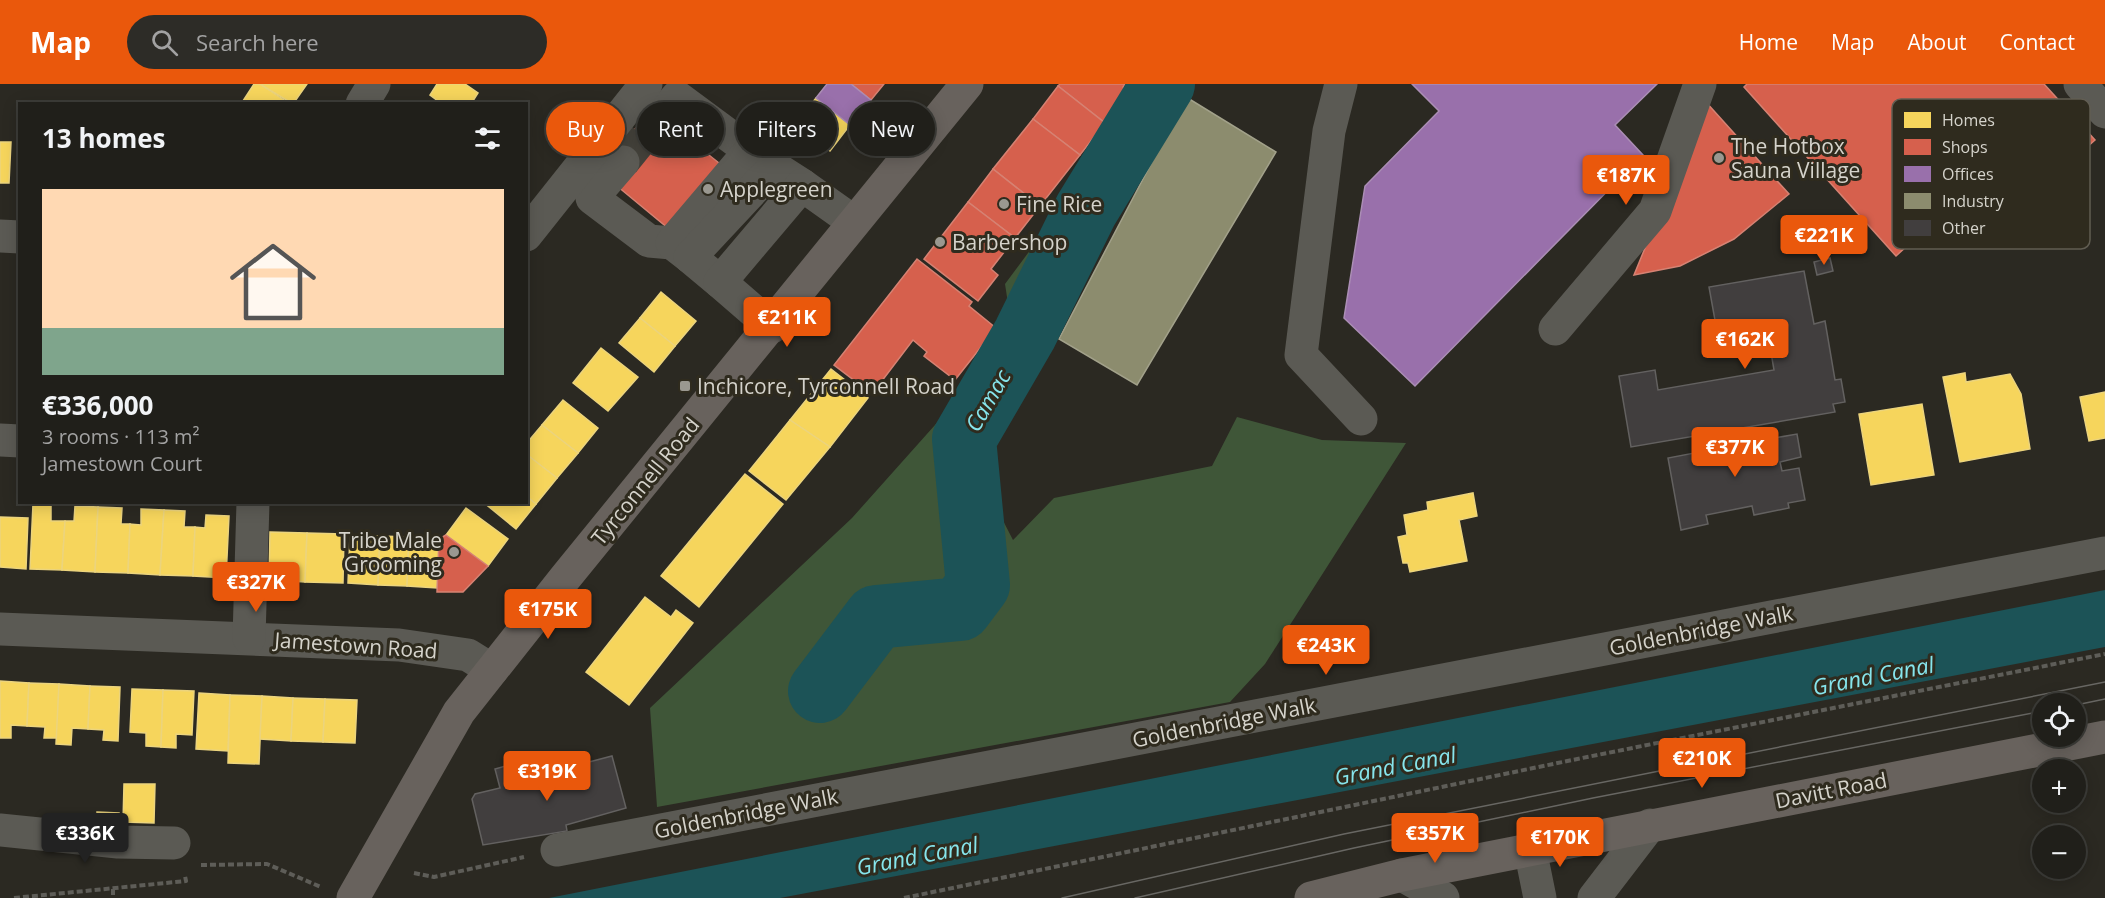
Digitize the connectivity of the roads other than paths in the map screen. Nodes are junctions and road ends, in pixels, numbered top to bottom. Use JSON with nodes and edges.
{"nodes":[{"id":1,"x":374,"y":84,"type":"edge"},
{"id":2,"x":646,"y":84,"type":"edge"},
{"id":3,"x":967,"y":84,"type":"edge"},
{"id":4,"x":1341,"y":84,"type":"edge"},
{"id":5,"x":1700,"y":84,"type":"edge"},
{"id":6,"x":2080,"y":84,"type":"edge"},
{"id":7,"x":363,"y":102,"type":"edge"},
{"id":8,"x":2105,"y":112,"type":"edge"},
{"id":9,"x":724,"y":132,"type":"edge"},
{"id":10,"x":762,"y":159,"type":"junction"},
{"id":11,"x":623,"y":162,"type":"tunnel mouth"},
{"id":12,"x":802,"y":185,"type":"junction"},
{"id":13,"x":854,"y":222,"type":"junction"},
{"id":14,"x":528,"y":232,"type":"edge"},
{"id":15,"x":0,"y":236,"type":"edge"},
{"id":16,"x":18,"y":237,"type":"edge"},
{"id":17,"x":681,"y":250,"type":"junction"},
{"id":18,"x":720,"y":282,"type":"junction"},
{"id":19,"x":772,"y":327,"type":"junction"},
{"id":20,"x":1555,"y":329,"type":"dead end"},
{"id":21,"x":1361,"y":419,"type":"dead end"},
{"id":22,"x":0,"y":440,"type":"edge"},
{"id":23,"x":18,"y":441,"type":"edge"},
{"id":24,"x":253,"y":504,"type":"edge"},
{"id":25,"x":2105,"y":553,"type":"edge"},
{"id":26,"x":0,"y":629,"type":"edge"},
{"id":27,"x":249,"y":638,"type":"junction"},
{"id":28,"x":492,"y":670,"type":"junction"},
{"id":29,"x":2105,"y":737,"type":"edge"},
{"id":30,"x":1650,"y":825,"type":"junction"},
{"id":31,"x":0,"y":830,"type":"edge"},
{"id":32,"x":1530,"y":849,"type":"junction"},
{"id":33,"x":557,"y":850,"type":"road end"},
{"id":34,"x":184,"y":858,"type":"road end"},
{"id":35,"x":1402,"y":875,"type":"junction"},
{"id":36,"x":349,"y":893,"type":"edge"},
{"id":37,"x":1311,"y":898,"type":"edge"},
{"id":38,"x":1443,"y":898,"type":"edge"},
{"id":39,"x":1540,"y":898,"type":"edge"},
{"id":40,"x":1594,"y":898,"type":"edge"}],
"edges":[{"from":1,"to":7,"type":"street"},
{"from":2,"to":14,"type":"street"},
{"from":3,"to":13,"type":"main road","name":"Tyrconnell Road"},
{"from":4,"to":21,"type":"street"},
{"from":5,"to":20,"type":"street"},
{"from":6,"to":8,"type":"street"},
{"from":9,"to":10,"type":"street"},
{"from":10,"to":12,"type":"street"},
{"from":10,"to":17,"type":"street"},
{"from":11,"to":17,"type":"street"},
{"from":12,"to":13,"type":"street"},
{"from":12,"to":18,"type":"street"},
{"from":13,"to":19,"type":"main road","name":"Tyrconnell Road"},
{"from":15,"to":16,"type":"street"},
{"from":17,"to":18,"type":"street"},
{"from":18,"to":19,"type":"street"},
{"from":19,"to":28,"type":"main road","name":"Tyrconnell Road"},
{"from":22,"to":23,"type":"street"},
{"from":24,"to":27,"type":"street"},
{"from":25,"to":33,"type":"street","name":"Goldenbridge Walk"},
{"from":26,"to":27,"type":"street","name":"Jamestown Road"},
{"from":27,"to":28,"type":"street","name":"Jamestown Road"},
{"from":28,"to":36,"type":"main road","name":"Tyrconnell Road"},
{"from":29,"to":30,"type":"main road","name":"Davitt Road"},
{"from":30,"to":32,"type":"main road","name":"Davitt Road"},
{"from":30,"to":40,"type":"street"},
{"from":31,"to":34,"type":"street"},
{"from":32,"to":35,"type":"main road","name":"Davitt Road"},
{"from":32,"to":39,"type":"street"},
{"from":35,"to":37,"type":"main road","name":"Davitt Road"},
{"from":35,"to":38,"type":"street"}]}
